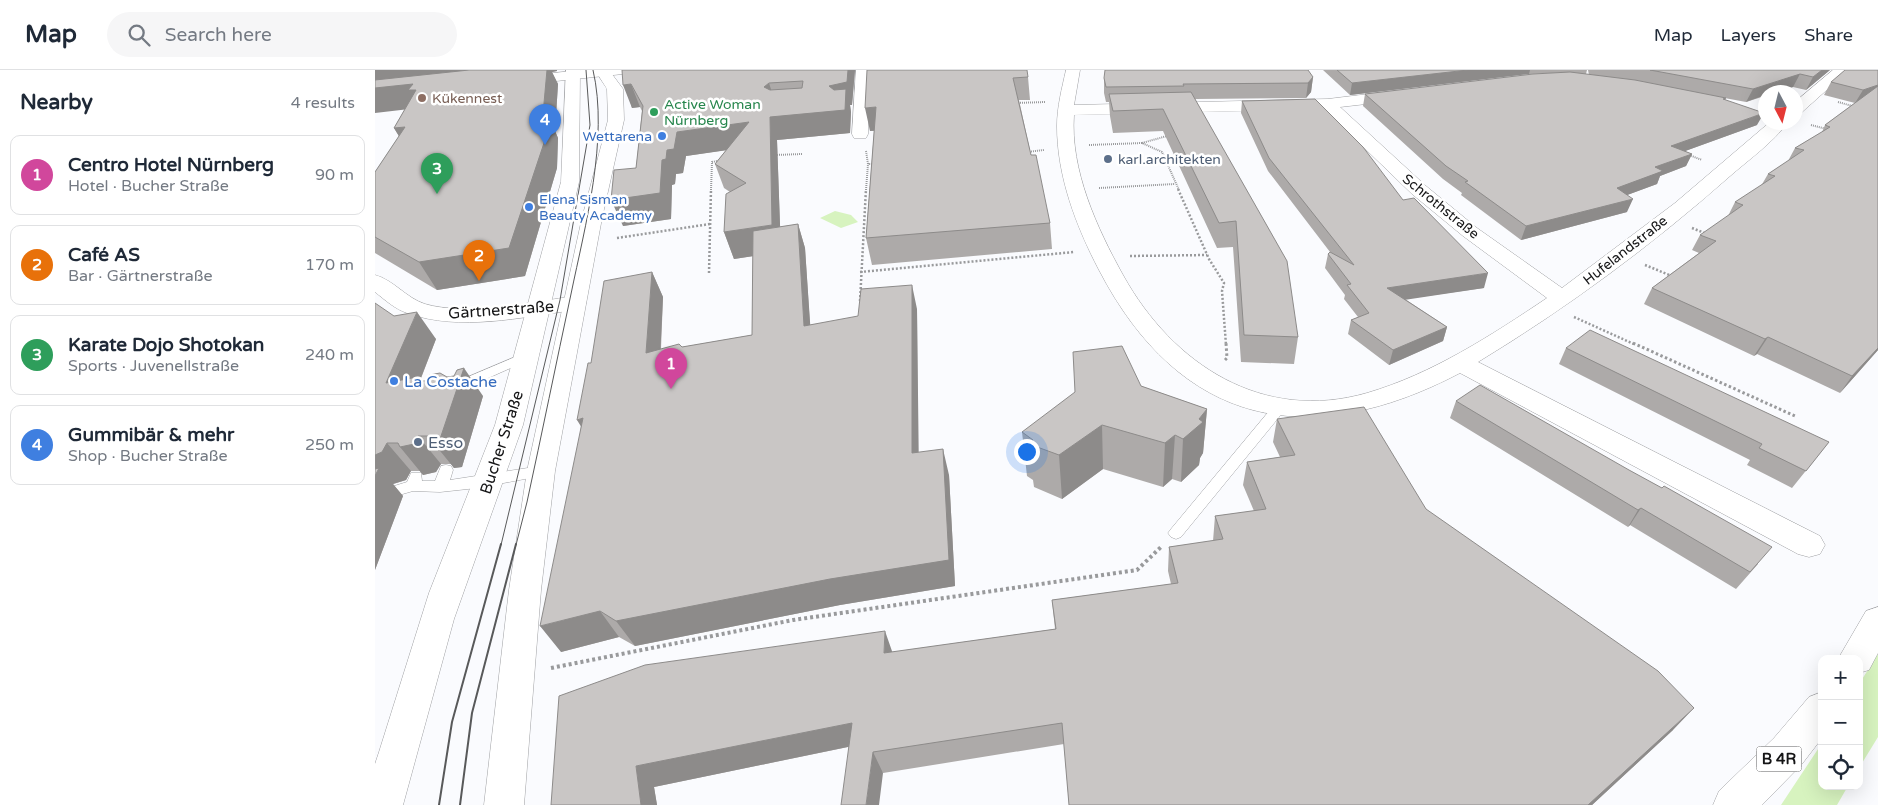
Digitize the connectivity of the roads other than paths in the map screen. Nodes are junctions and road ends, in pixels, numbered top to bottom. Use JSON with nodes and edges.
{"nodes":[{"id":1,"x":623,"y":70,"type":"edge"},
{"id":2,"x":863,"y":70,"type":"edge"},
{"id":3,"x":1073,"y":70,"type":"edge"},
{"id":4,"x":1842,"y":70,"type":"edge"},
{"id":5,"x":603,"y":71,"type":"edge"},
{"id":6,"x":573,"y":73,"type":"edge"},
{"id":7,"x":502,"y":83,"type":"edge"},
{"id":8,"x":1414,"y":94,"type":"edge"},
{"id":9,"x":1803,"y":103,"type":"edge"},
{"id":10,"x":1328,"y":104,"type":"junction"},
{"id":11,"x":1067,"y":106,"type":"junction"},
{"id":12,"x":1771,"y":130,"type":"edge"},
{"id":13,"x":861,"y":134,"type":"road end"},
{"id":14,"x":375,"y":282,"type":"edge"},
{"id":15,"x":1557,"y":302,"type":"junction"},
{"id":16,"x":575,"y":304,"type":"junction"},
{"id":17,"x":539,"y":308,"type":"junction"},
{"id":18,"x":527,"y":356,"type":"junction"},
{"id":19,"x":1461,"y":363,"type":"junction"},
{"id":20,"x":474,"y":379,"type":"junction"},
{"id":21,"x":443,"y":398,"type":"edge"},
{"id":22,"x":468,"y":399,"type":"dead end"},
{"id":23,"x":1279,"y":408,"type":"junction"},
{"id":24,"x":446,"y":470,"type":"dead end"},
{"id":25,"x":541,"y":471,"type":"junction"},
{"id":26,"x":490,"y":481,"type":"junction"},
{"id":27,"x":441,"y":487,"type":"junction"},
{"id":28,"x":375,"y":497,"type":"edge"},
{"id":29,"x":1172,"y":536,"type":"road end"},
{"id":30,"x":1809,"y":545,"type":"dead end"},
{"id":31,"x":1878,"y":621,"type":"edge"},
{"id":32,"x":1858,"y":655,"type":"edge"},
{"id":33,"x":1818,"y":714,"type":"edge"},
{"id":34,"x":383,"y":805,"type":"edge"},
{"id":35,"x":503,"y":805,"type":"edge"},
{"id":36,"x":1733,"y":805,"type":"edge"}],
"edges":[{"from":1,"to":5,"type":"street"},
{"from":2,"to":13,"type":"street"},
{"from":3,"to":11,"type":"street","name":"Hufelandstraße"},
{"from":4,"to":9,"type":"street"},
{"from":5,"to":6,"type":"street"},
{"from":5,"to":16,"type":"street"},
{"from":6,"to":7,"type":"street"},
{"from":6,"to":17,"type":"street","name":"Bucher Straße"},
{"from":8,"to":10,"type":"street"},
{"from":10,"to":11,"type":"street"},
{"from":10,"to":15,"type":"street","name":"Schrothstraße"},
{"from":11,"to":23,"type":"street","name":"Hufelandstraße"},
{"from":12,"to":15,"type":"street","name":"Hufelandstraße"},
{"from":14,"to":17,"type":"street","name":"Gärtnerstraße"},
{"from":15,"to":19,"type":"street","name":"Hufelandstraße"},
{"from":16,"to":17,"type":"street","name":"Gärtnerstraße"},
{"from":16,"to":25,"type":"street"},
{"from":17,"to":18,"type":"street","name":"Bucher Straße"},
{"from":18,"to":20,"type":"lane"},
{"from":18,"to":26,"type":"street","name":"Bucher Straße"},
{"from":19,"to":23,"type":"street","name":"Hufelandstraße"},
{"from":19,"to":30,"type":"street"},
{"from":20,"to":21,"type":"lane"},
{"from":20,"to":22,"type":"lane"},
{"from":23,"to":29,"type":"lane"},
{"from":24,"to":27,"type":"lane"},
{"from":25,"to":26,"type":"lane"},
{"from":25,"to":35,"type":"street"},
{"from":26,"to":27,"type":"lane"},
{"from":26,"to":34,"type":"street","name":"Bucher Straße"},
{"from":27,"to":28,"type":"lane"},
{"from":31,"to":32,"type":"street"},
{"from":33,"to":36,"type":"street","number":"B 4R"}]}
